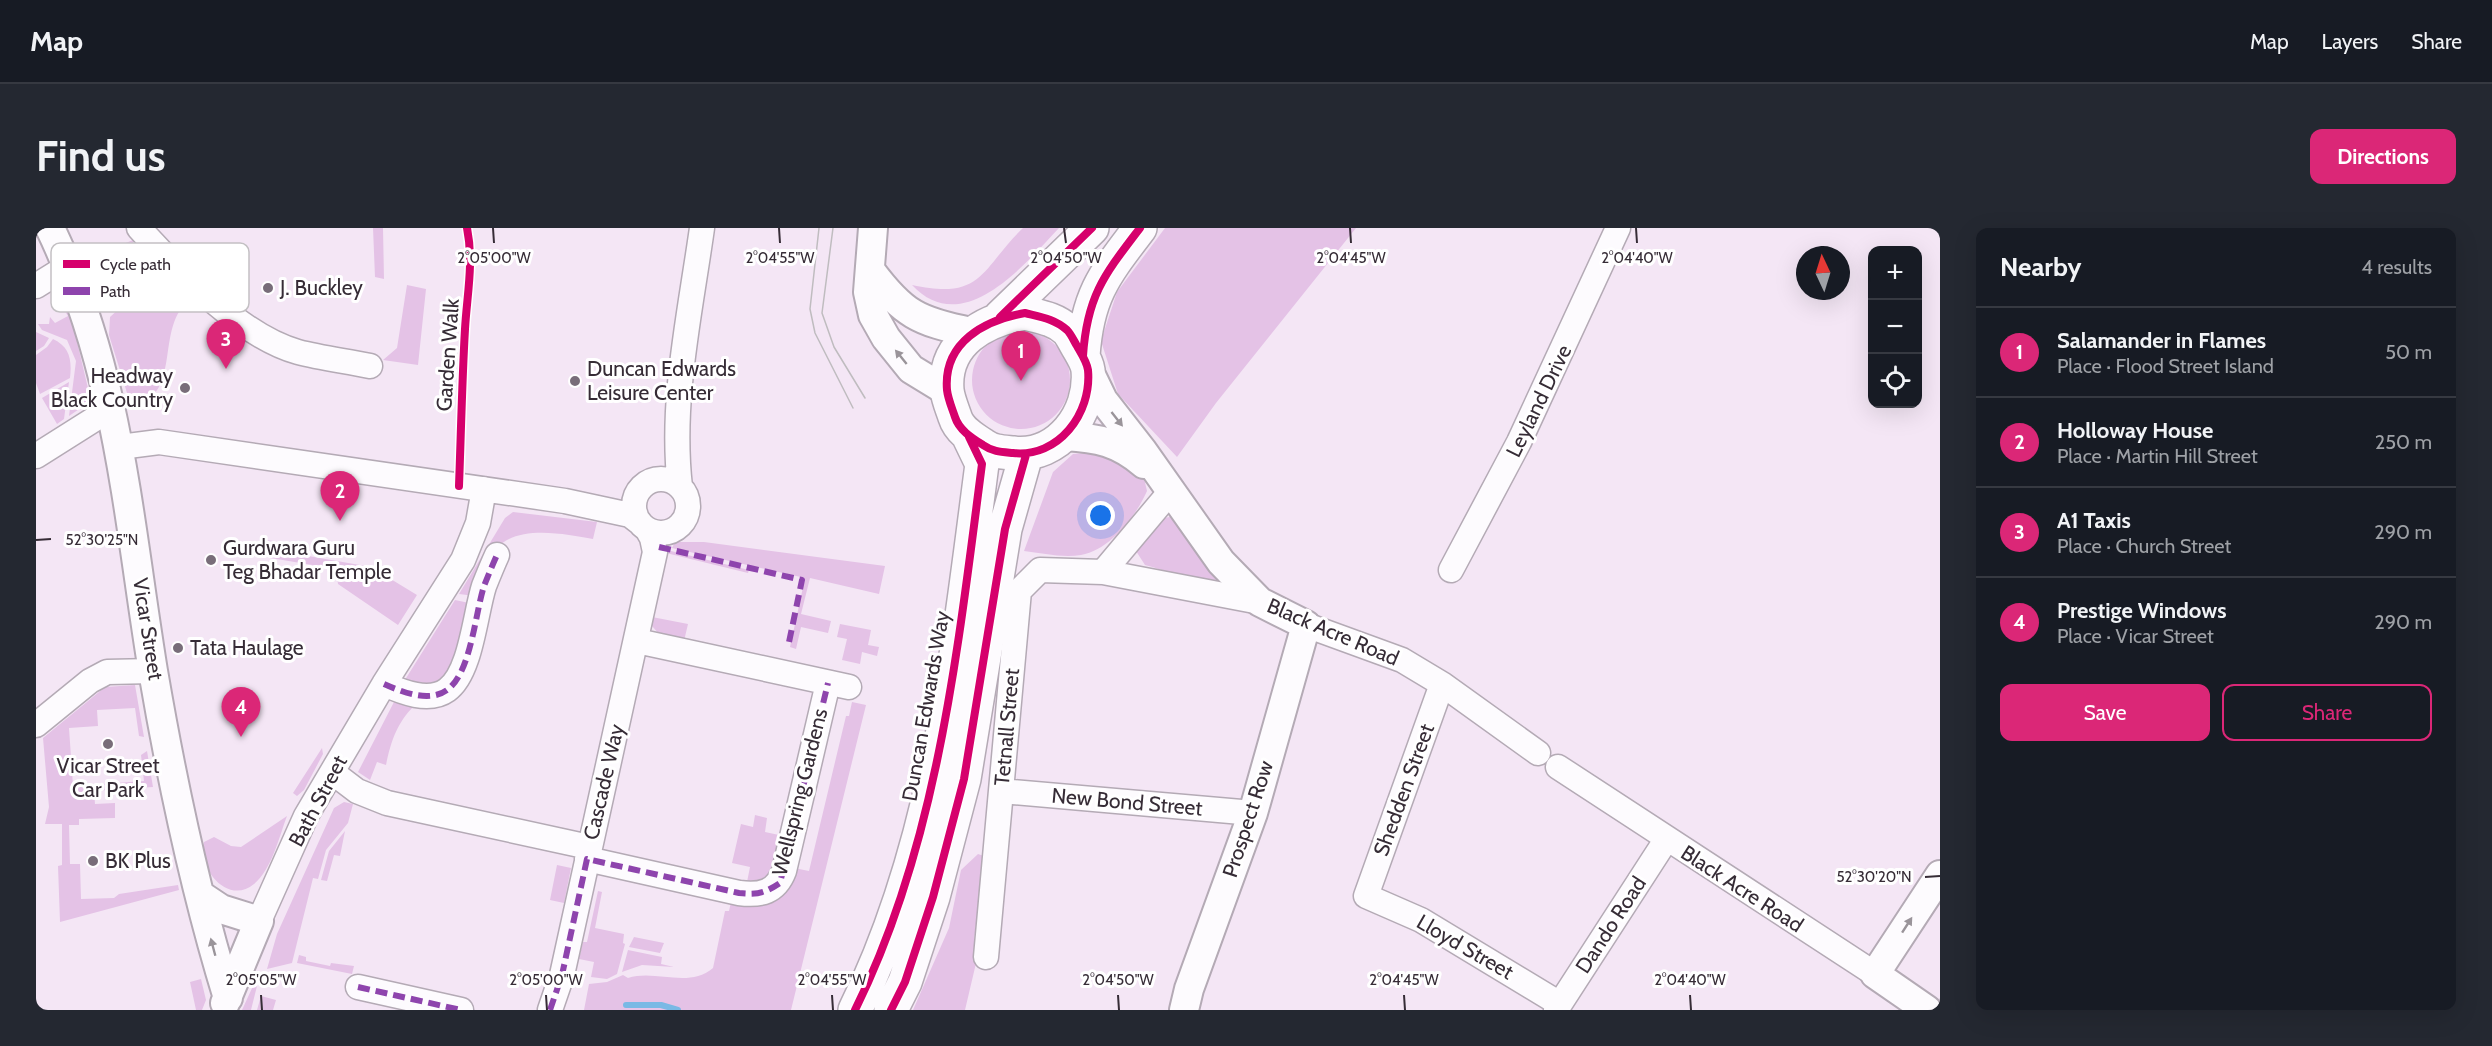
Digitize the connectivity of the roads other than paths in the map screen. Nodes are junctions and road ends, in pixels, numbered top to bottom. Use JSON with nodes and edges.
{"nodes":[{"id":1,"x":50,"y":228,"type":"edge"},
{"id":2,"x":139,"y":228,"type":"edge"},
{"id":3,"x":702,"y":228,"type":"edge"},
{"id":4,"x":873,"y":228,"type":"edge"},
{"id":5,"x":1092,"y":228,"type":"edge"},
{"id":6,"x":1140,"y":228,"type":"edge"},
{"id":7,"x":1618,"y":228,"type":"edge"},
{"id":8,"x":57,"y":243,"type":"edge"},
{"id":9,"x":152,"y":243,"type":"edge"},
{"id":10,"x":871,"y":271,"type":"junction"},
{"id":11,"x":51,"y":277,"type":"edge"},
{"id":12,"x":36,"y":286,"type":"edge"},
{"id":13,"x":84,"y":312,"type":"edge"},
{"id":14,"x":228,"y":312,"type":"edge"},
{"id":15,"x":1000,"y":317,"type":"junction"},
{"id":16,"x":971,"y":332,"type":"junction"},
{"id":17,"x":1085,"y":363,"type":"junction"},
{"id":18,"x":370,"y":366,"type":"dead end"},
{"id":19,"x":947,"y":391,"type":"junction"},
{"id":20,"x":112,"y":408,"type":"junction"},
{"id":21,"x":676,"y":410,"type":"junction"},
{"id":22,"x":1065,"y":436,"type":"junction"},
{"id":23,"x":969,"y":437,"type":"junction"},
{"id":24,"x":120,"y":447,"type":"junction"},
{"id":25,"x":1026,"y":455,"type":"junction"},
{"id":26,"x":36,"y":456,"type":"edge"},
{"id":27,"x":1166,"y":484,"type":"junction"},
{"id":28,"x":643,"y":487,"type":"junction"},
{"id":29,"x":680,"y":487,"type":"junction"},
{"id":30,"x":484,"y":489,"type":"junction"},
{"id":31,"x":565,"y":501,"type":"junction"},
{"id":32,"x":651,"y":528,"type":"junction"},
{"id":33,"x":497,"y":555,"type":"dead end"},
{"id":34,"x":1451,"y":570,"type":"dead end"},
{"id":35,"x":1103,"y":572,"type":"junction"},
{"id":36,"x":1260,"y":602,"type":"junction"},
{"id":37,"x":1306,"y":625,"type":"junction"},
{"id":38,"x":637,"y":641,"type":"junction"},
{"id":39,"x":153,"y":670,"type":"junction"},
{"id":40,"x":384,"y":684,"type":"junction"},
{"id":41,"x":1442,"y":684,"type":"junction"},
{"id":42,"x":36,"y":725,"type":"edge"},
{"id":43,"x":332,"y":772,"type":"junction"},
{"id":44,"x":1001,"y":791,"type":"junction"},
{"id":45,"x":1253,"y":813,"type":"junction"},
{"id":46,"x":1666,"y":840,"type":"junction"},
{"id":47,"x":588,"y":853,"type":"junction"},
{"id":48,"x":1940,"y":875,"type":"edge"},
{"id":49,"x":200,"y":895,"type":"junction"},
{"id":50,"x":1366,"y":896,"type":"joint"},
{"id":51,"x":259,"y":921,"type":"junction"},
{"id":52,"x":987,"y":957,"type":"dead end"},
{"id":53,"x":1875,"y":974,"type":"junction"},
{"id":54,"x":358,"y":987,"type":"dead end"},
{"id":55,"x":225,"y":1004,"type":"edge"},
{"id":56,"x":415,"y":1005,"type":"edge"},
{"id":57,"x":1558,"y":1007,"type":"edge"},
{"id":58,"x":1919,"y":1008,"type":"edge"},
{"id":59,"x":461,"y":1010,"type":"edge"},
{"id":60,"x":550,"y":1010,"type":"edge"},
{"id":61,"x":855,"y":1010,"type":"edge"},
{"id":62,"x":891,"y":1010,"type":"edge"},
{"id":63,"x":1184,"y":1010,"type":"edge"}],
"edges":[{"from":1,"to":8,"type":"street","name":"Vicar Street"},
{"from":2,"to":9,"type":"street"},
{"from":3,"to":21,"type":"street"},
{"from":4,"to":10,"type":"street"},
{"from":5,"to":15,"type":"highway"},
{"from":6,"to":17,"type":"highway"},
{"from":7,"to":34,"type":"street","name":"Leyland Drive"},
{"from":10,"to":16,"type":"street"},
{"from":19,"to":10,"type":"street","one_way":true},
{"from":11,"to":12,"type":"street"},
{"from":13,"to":20,"type":"street","name":"Vicar Street"},
{"from":14,"to":18,"type":"street"},
{"from":15,"to":16,"type":"highway"},
{"from":15,"to":17,"type":"highway"},
{"from":16,"to":19,"type":"highway"},
{"from":17,"to":22,"type":"highway"},
{"from":17,"to":27,"type":"street","name":"Black Acre Road","one_way":true},
{"from":19,"to":23,"type":"highway"},
{"from":20,"to":24,"type":"street","name":"Vicar Street"},
{"from":20,"to":26,"type":"street"},
{"from":21,"to":28,"type":"street"},
{"from":21,"to":29,"type":"street"},
{"from":22,"to":25,"type":"highway"},
{"from":22,"to":27,"type":"street","name":"Black Acre Road"},
{"from":23,"to":25,"type":"highway"},
{"from":23,"to":61,"type":"highway","name":"Duncan Edwards Way"},
{"from":24,"to":30,"type":"street"},
{"from":24,"to":39,"type":"street","name":"Vicar Street"},
{"from":25,"to":62,"type":"highway"},
{"from":27,"to":35,"type":"street"},
{"from":27,"to":36,"type":"street","name":"Black Acre Road"},
{"from":28,"to":29,"type":"street"},
{"from":28,"to":31,"type":"street"},
{"from":28,"to":32,"type":"street"},
{"from":29,"to":32,"type":"street"},
{"from":30,"to":31,"type":"street"},
{"from":30,"to":40,"type":"street","name":"Bath Street"},
{"from":31,"to":32,"type":"street"},
{"from":32,"to":38,"type":"street","name":"Cascade Way"},
{"from":33,"to":40,"type":"street"},
{"from":35,"to":36,"type":"street","name":"Tetnall Street"},
{"from":35,"to":44,"type":"street","name":"Tetnall Street"},
{"from":36,"to":37,"type":"street","name":"Black Acre Road"},
{"from":37,"to":41,"type":"street","name":"Black Acre Road"},
{"from":37,"to":45,"type":"street","name":"Prospect Row"},
{"from":38,"to":47,"type":"street","name":"Cascade Way"},
{"from":38,"to":47,"type":"street","name":"Wellspring Gardens"},
{"from":39,"to":42,"type":"street"},
{"from":39,"to":49,"type":"street","name":"Vicar Street"},
{"from":40,"to":43,"type":"street","name":"Bath Street"},
{"from":41,"to":46,"type":"street","name":"Black Acre Road"},
{"from":41,"to":50,"type":"street","name":"Shedden Street"},
{"from":43,"to":47,"type":"street"},
{"from":43,"to":51,"type":"street","name":"Bath Street"},
{"from":44,"to":45,"type":"street","name":"New Bond Street"},
{"from":44,"to":52,"type":"street","name":"Tetnall Street"},
{"from":45,"to":63,"type":"street","name":"Prospect Row"},
{"from":46,"to":53,"type":"street","name":"Black Acre Road"},
{"from":46,"to":57,"type":"street","name":"Dando Road"},
{"from":47,"to":60,"type":"street","name":"Cascade Way"},
{"from":53,"to":48,"type":"street","one_way":true},
{"from":49,"to":51,"type":"street"},
{"from":55,"to":49,"type":"street","name":"Vicar Street","one_way":true},
{"from":50,"to":57,"type":"street","name":"Lloyd Street"},
{"from":51,"to":55,"type":"street"},
{"from":53,"to":58,"type":"street","name":"Black Acre Road"},
{"from":54,"to":56,"type":"street"},
{"from":56,"to":59,"type":"street"}]}
